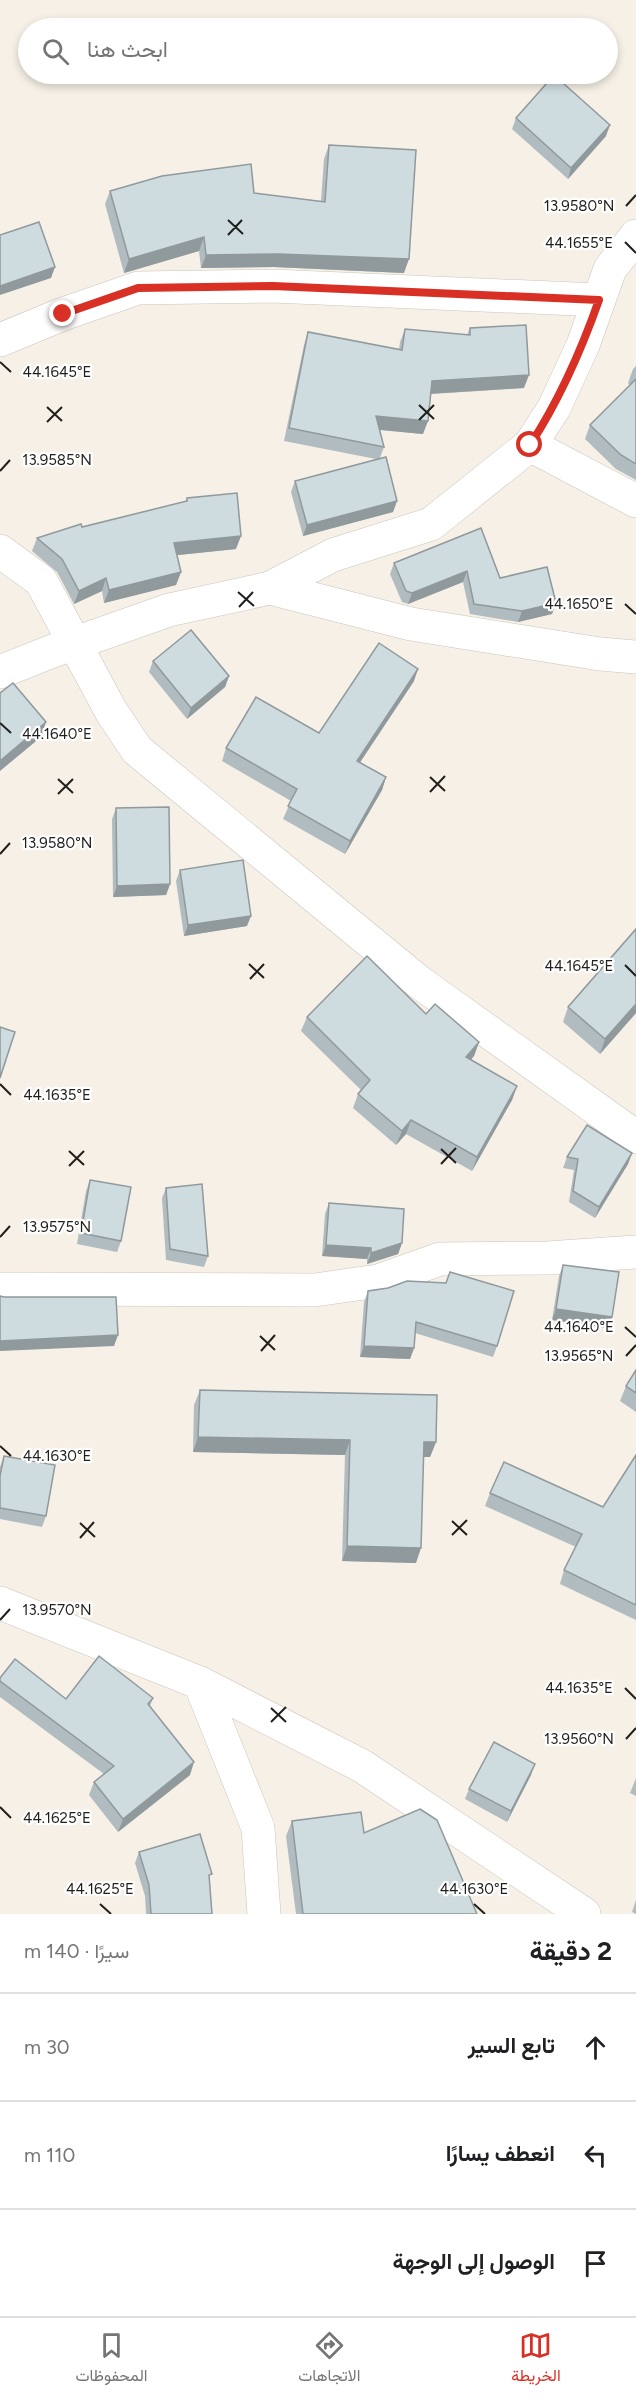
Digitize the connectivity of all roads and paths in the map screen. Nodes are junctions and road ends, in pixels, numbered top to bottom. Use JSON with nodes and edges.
{"nodes":[{"id":1,"x":636,"y":236,"type":"edge"},
{"id":2,"x":599,"y":300,"type":"junction"},
{"id":3,"x":0,"y":340,"type":"edge"},
{"id":4,"x":530,"y":445,"type":"junction"},
{"id":5,"x":636,"y":501,"type":"edge"},
{"id":6,"x":0,"y":552,"type":"edge"},
{"id":7,"x":270,"y":588,"type":"junction"},
{"id":8,"x":76,"y":643,"type":"junction"},
{"id":9,"x":636,"y":657,"type":"edge"},
{"id":10,"x":0,"y":672,"type":"edge"},
{"id":11,"x":636,"y":1137,"type":"edge"},
{"id":12,"x":636,"y":1252,"type":"edge"},
{"id":13,"x":0,"y":1289,"type":"edge"},
{"id":14,"x":0,"y":1603,"type":"edge"},
{"id":15,"x":200,"y":1683,"type":"junction"},
{"id":16,"x":264,"y":1914,"type":"edge"},
{"id":17,"x":584,"y":1914,"type":"edge"}],
"edges":[{"from":1,"to":2,"type":"street"},
{"from":2,"to":3,"type":"street"},
{"from":2,"to":4,"type":"street"},
{"from":4,"to":5,"type":"street"},
{"from":4,"to":7,"type":"street"},
{"from":6,"to":8,"type":"street"},
{"from":7,"to":8,"type":"street"},
{"from":7,"to":9,"type":"street"},
{"from":8,"to":10,"type":"street"},
{"from":8,"to":11,"type":"street"},
{"from":12,"to":13,"type":"street"},
{"from":14,"to":15,"type":"street"},
{"from":15,"to":16,"type":"street"},
{"from":15,"to":17,"type":"street"}]}
